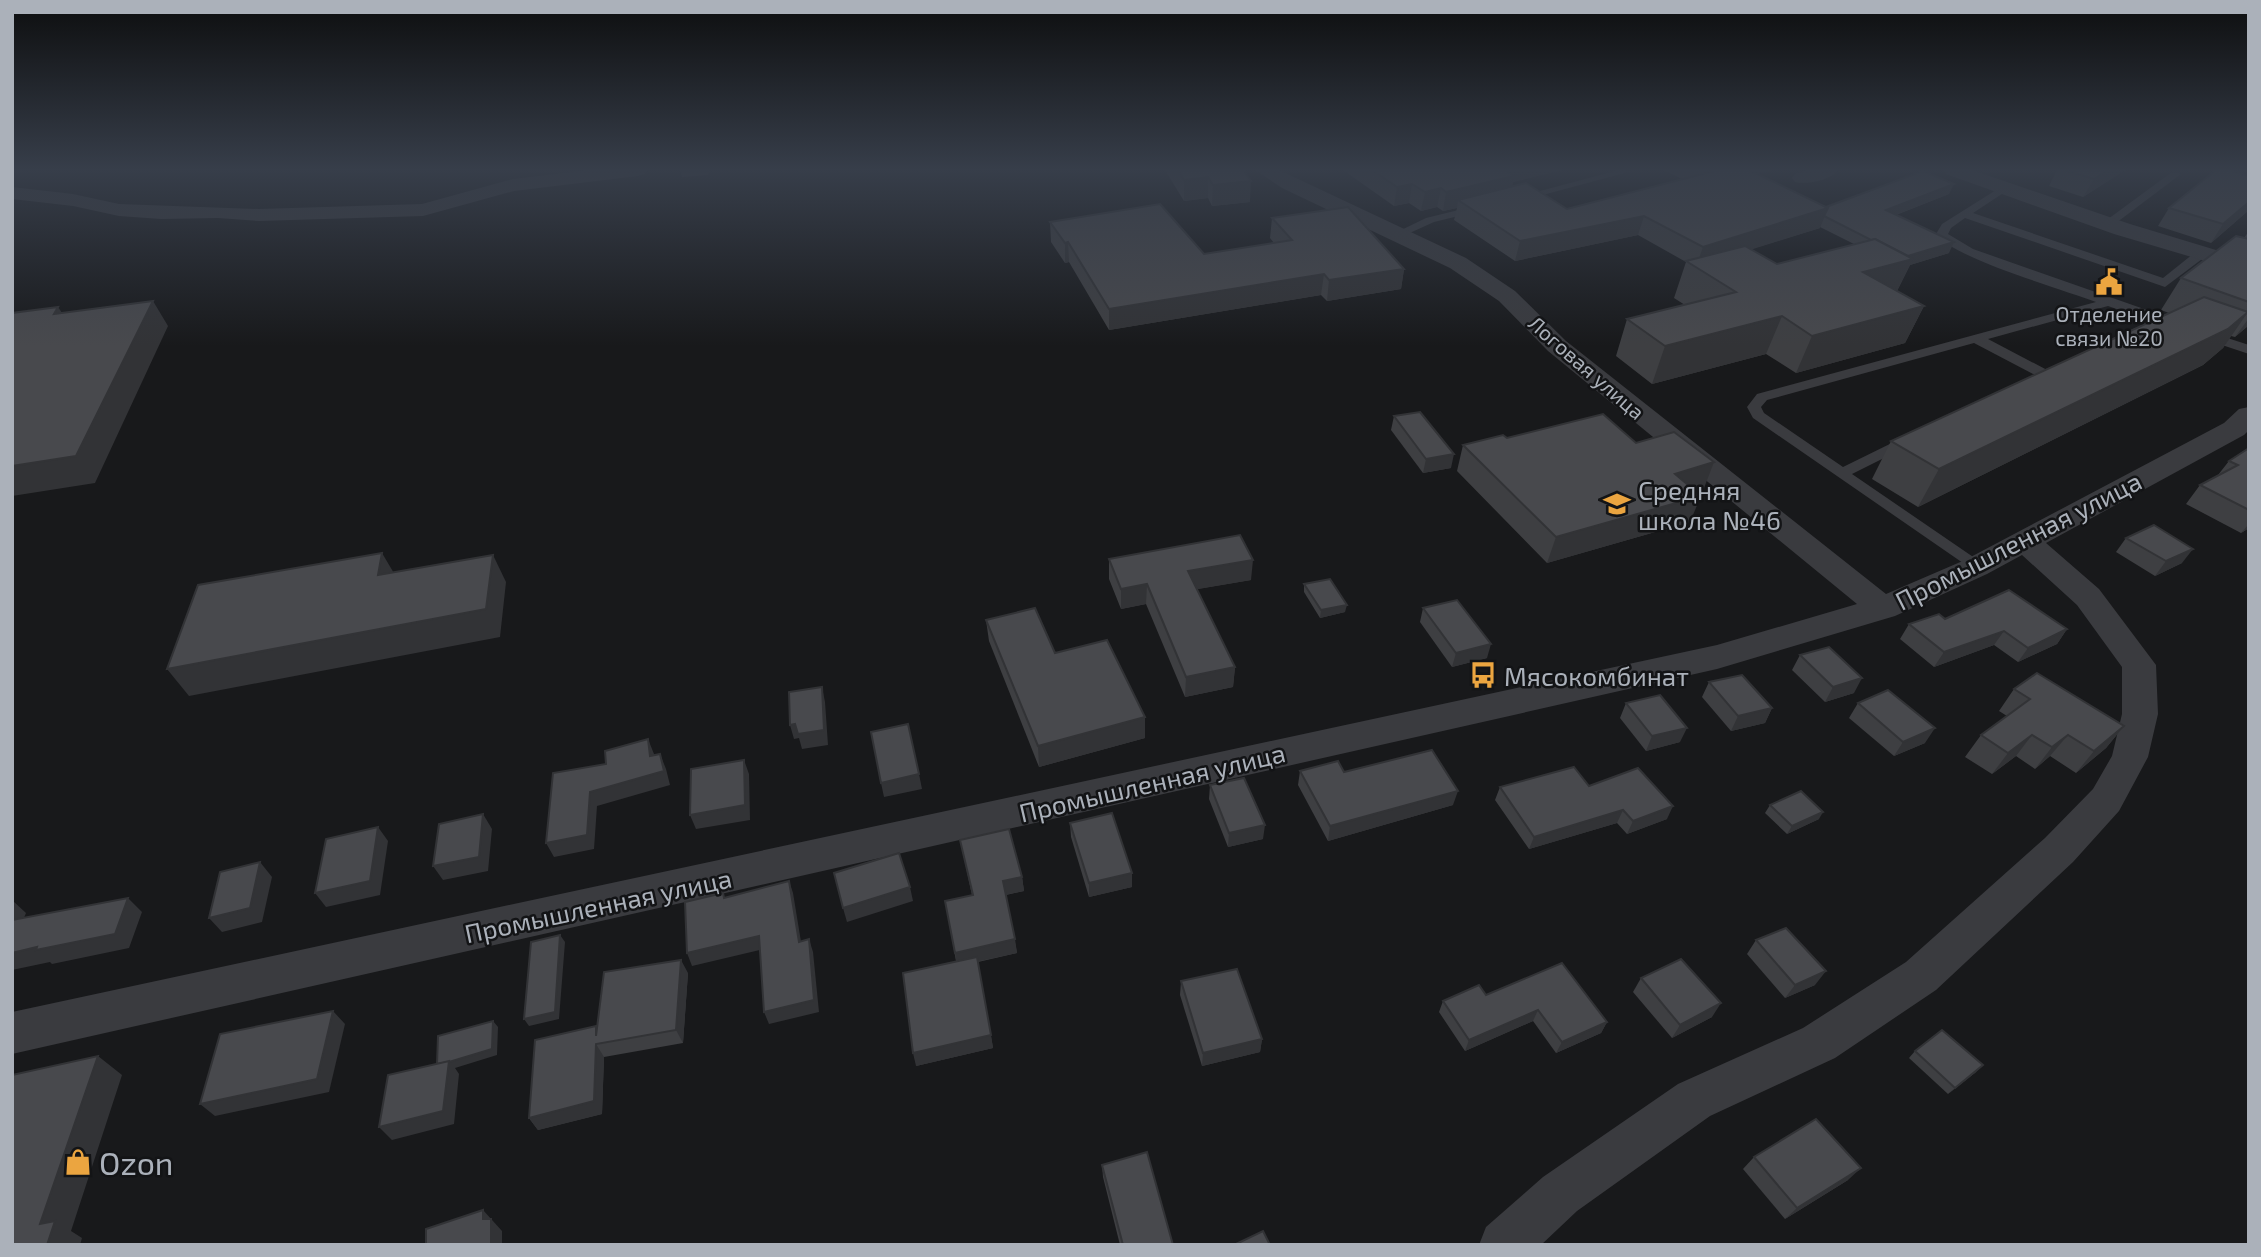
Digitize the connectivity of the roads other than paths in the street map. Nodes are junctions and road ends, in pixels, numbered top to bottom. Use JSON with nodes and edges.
{"nodes":[{"id":1,"x":1387,"y":229,"type":"edge"},
{"id":2,"x":1410,"y":229,"type":"edge"},
{"id":3,"x":1945,"y":229,"type":"edge"},
{"id":4,"x":2007,"y":229,"type":"edge"},
{"id":5,"x":2123,"y":229,"type":"edge"},
{"id":6,"x":1399,"y":234,"type":"junction"},
{"id":7,"x":2202,"y":253,"type":"junction"},
{"id":8,"x":2249,"y":267,"type":"edge"},
{"id":9,"x":2109,"y":302,"type":"junction"},
{"id":10,"x":2158,"y":319,"type":"junction"},
{"id":11,"x":2136,"y":330,"type":"edge"},
{"id":12,"x":1977,"y":339,"type":"junction"},
{"id":13,"x":2249,"y":350,"type":"edge"},
{"id":14,"x":2043,"y":374,"type":"edge"},
{"id":15,"x":2249,"y":415,"type":"edge"},
{"id":16,"x":1925,"y":432,"type":"edge"},
{"id":17,"x":1842,"y":473,"type":"junction"},
{"id":18,"x":2025,"y":541,"type":"junction"},
{"id":19,"x":1976,"y":566,"type":"junction"},
{"id":20,"x":1883,"y":608,"type":"junction"},
{"id":21,"x":12,"y":1033,"type":"edge"},
{"id":22,"x":1504,"y":1245,"type":"edge"}],
"edges":[{"from":1,"to":6,"type":"street","name":"Логовая улица"},
{"from":2,"to":6,"type":"lane"},
{"from":3,"to":9,"type":"lane"},
{"from":4,"to":7,"type":"lane"},
{"from":5,"to":7,"type":"street"},
{"from":6,"to":20,"type":"street","name":"Логовая улица"},
{"from":7,"to":8,"type":"street"},
{"from":9,"to":10,"type":"lane"},
{"from":9,"to":12,"type":"lane"},
{"from":10,"to":11,"type":"lane"},
{"from":10,"to":13,"type":"lane"},
{"from":12,"to":14,"type":"lane"},
{"from":12,"to":17,"type":"lane"},
{"from":15,"to":18,"type":"street","name":"Промышленная улица"},
{"from":16,"to":17,"type":"lane"},
{"from":17,"to":19,"type":"lane"},
{"from":18,"to":19,"type":"street","name":"Промышленная улица"},
{"from":18,"to":22,"type":"street"},
{"from":19,"to":20,"type":"street","name":"Промышленная улица"},
{"from":20,"to":21,"type":"street","name":"Промышленная улица"}]}
